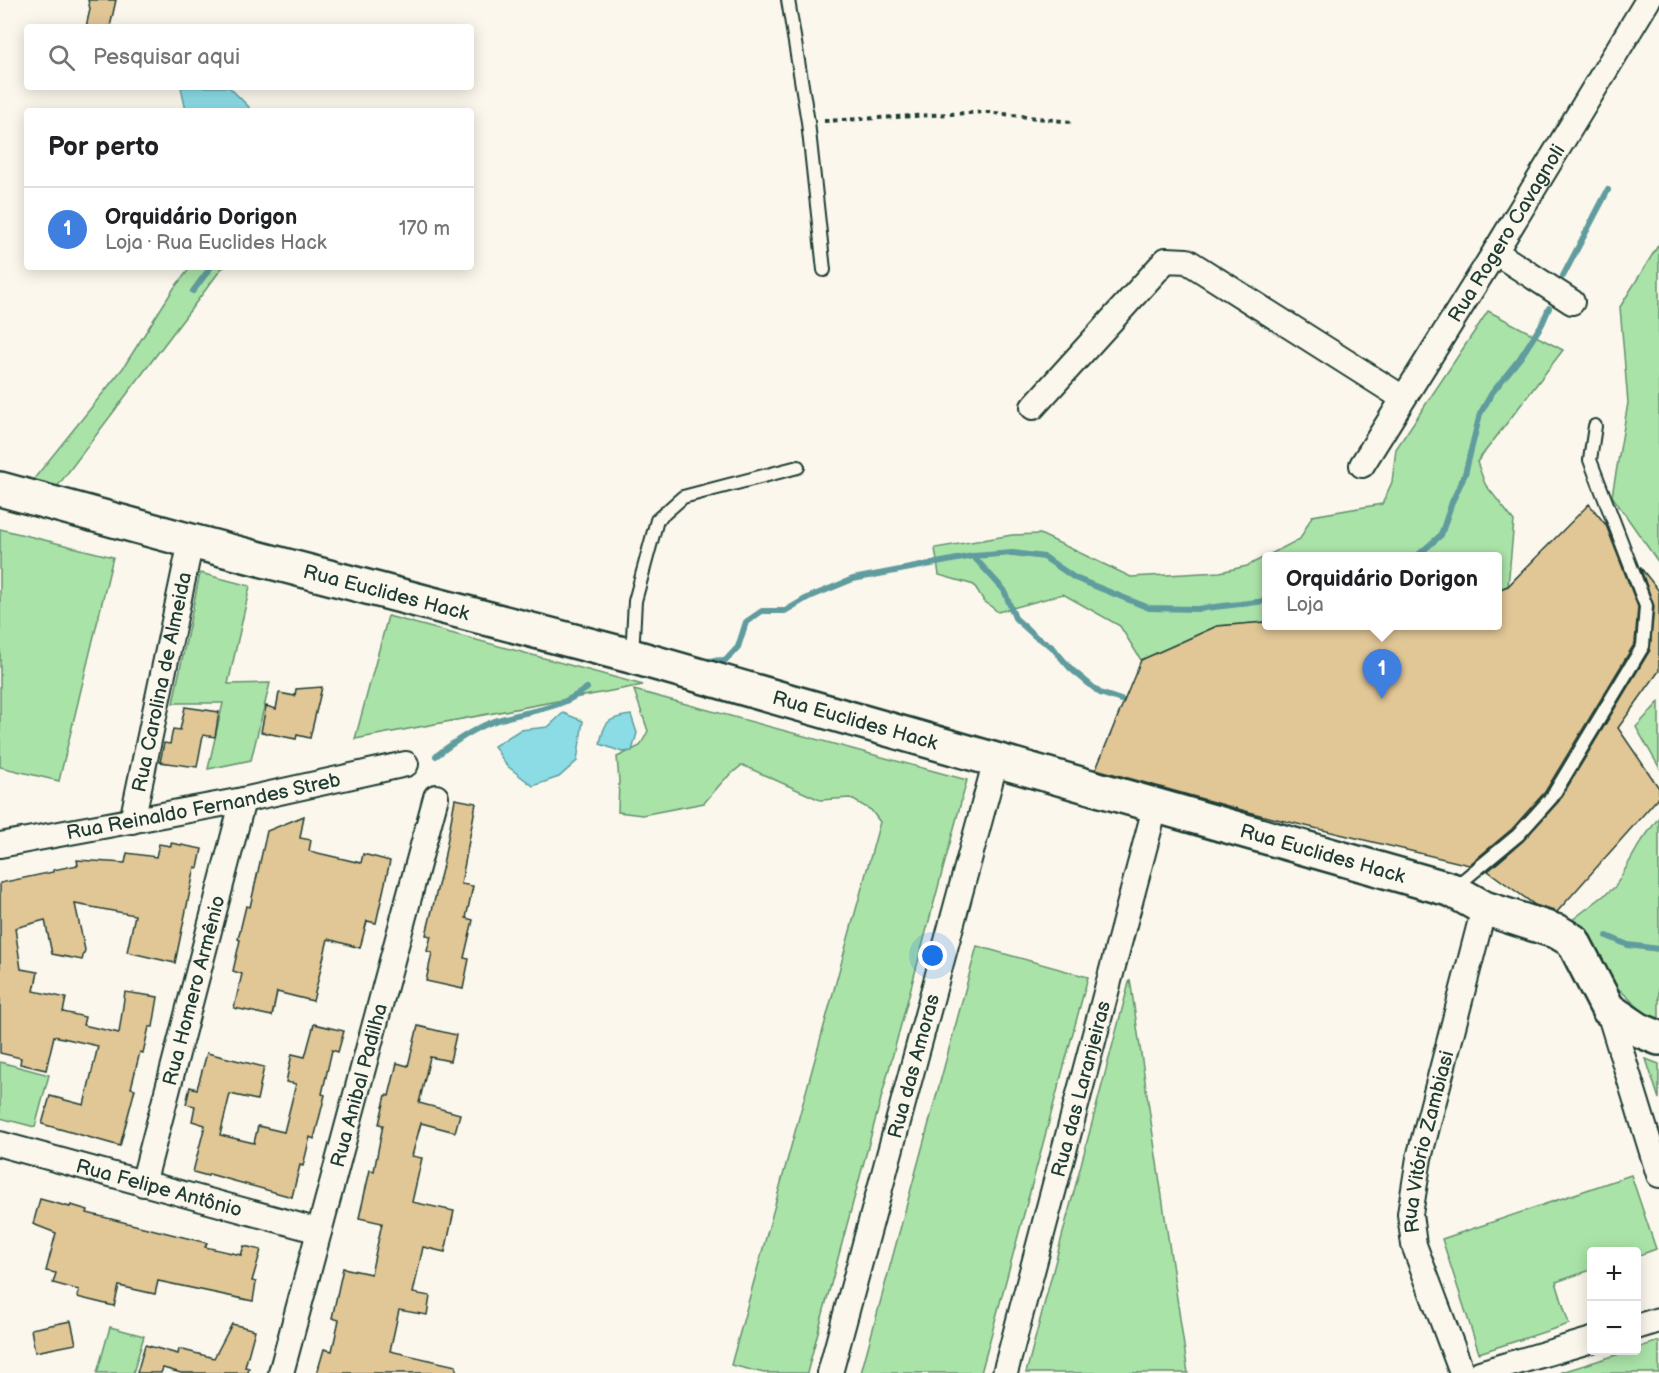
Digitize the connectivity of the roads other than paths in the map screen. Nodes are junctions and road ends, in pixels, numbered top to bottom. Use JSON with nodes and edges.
{"nodes":[{"id":1,"x":789,"y":0,"type":"edge"},
{"id":2,"x":1648,"y":0,"type":"edge"},
{"id":3,"x":1495,"y":252,"type":"junction"},
{"id":4,"x":824,"y":270,"type":"dead end"},
{"id":5,"x":1572,"y":303,"type":"dead end"},
{"id":6,"x":1403,"y":398,"type":"junction"},
{"id":7,"x":1034,"y":407,"type":"dead end"},
{"id":8,"x":1595,"y":426,"type":"dead end"},
{"id":9,"x":1362,"y":465,"type":"dead end"},
{"id":10,"x":798,"y":467,"type":"dead end"},
{"id":11,"x":0,"y":489,"type":"edge"},
{"id":12,"x":190,"y":542,"type":"junction"},
{"id":13,"x":632,"y":656,"type":"junction"},
{"id":14,"x":996,"y":760,"type":"junction"},
{"id":15,"x":406,"y":764,"type":"dead end"},
{"id":16,"x":436,"y":797,"type":"dead end"},
{"id":17,"x":243,"y":800,"type":"junction"},
{"id":18,"x":1156,"y":804,"type":"junction"},
{"id":19,"x":132,"y":821,"type":"junction"},
{"id":20,"x":0,"y":845,"type":"edge"},
{"id":21,"x":1452,"y":890,"type":"junction"},
{"id":22,"x":1484,"y":908,"type":"junction"},
{"id":23,"x":1608,"y":1009,"type":"junction"},
{"id":24,"x":1659,"y":1038,"type":"edge"},
{"id":25,"x":0,"y":1144,"type":"edge"},
{"id":26,"x":1659,"y":1175,"type":"edge"},
{"id":27,"x":143,"y":1184,"type":"junction"},
{"id":28,"x":319,"y":1231,"type":"junction"},
{"id":29,"x":1659,"y":1320,"type":"edge"},
{"id":30,"x":1641,"y":1325,"type":"edge"},
{"id":31,"x":1587,"y":1341,"type":"edge"},
{"id":32,"x":281,"y":1373,"type":"edge"},
{"id":33,"x":830,"y":1373,"type":"edge"},
{"id":34,"x":1005,"y":1373,"type":"edge"},
{"id":35,"x":1462,"y":1373,"type":"edge"},
{"id":36,"x":1480,"y":1373,"type":"edge"}],
"edges":[{"from":1,"to":4,"type":"lane"},
{"from":2,"to":3,"type":"street","name":"Rua Rogero Cavagnoli"},
{"from":3,"to":5,"type":"street"},
{"from":3,"to":6,"type":"street","name":"Rua Rogero Cavagnoli"},
{"from":6,"to":7,"type":"street"},
{"from":6,"to":9,"type":"street","name":"Rua Rogero Cavagnoli"},
{"from":8,"to":21,"type":"lane"},
{"from":10,"to":13,"type":"lane"},
{"from":11,"to":12,"type":"street","name":"Rua Euclides Hack"},
{"from":12,"to":13,"type":"street","name":"Rua Euclides Hack"},
{"from":12,"to":19,"type":"street","name":"Rua Carolina de Almeida"},
{"from":13,"to":14,"type":"street","name":"Rua Euclides Hack"},
{"from":14,"to":18,"type":"street","name":"Rua Euclides Hack"},
{"from":14,"to":33,"type":"street","name":"Rua das Amoras"},
{"from":15,"to":17,"type":"street","name":"Rua Reinaldo Fernandes Streb"},
{"from":16,"to":28,"type":"street","name":"Rua Anibal Padilha"},
{"from":17,"to":19,"type":"street","name":"Rua Reinaldo Fernandes Streb"},
{"from":17,"to":27,"type":"street","name":"Rua Homero Armênio"},
{"from":18,"to":21,"type":"street","name":"Rua Euclides Hack"},
{"from":18,"to":34,"type":"street","name":"Rua das Laranjeiras"},
{"from":19,"to":20,"type":"street","name":"Rua Reinaldo Fernandes Streb"},
{"from":21,"to":22,"type":"street","name":"Rua Euclides Hack"},
{"from":22,"to":23,"type":"street","name":"Rua Euclides Hack"},
{"from":22,"to":35,"type":"street","name":"Rua Vitório Zambiasi"},
{"from":23,"to":24,"type":"street","name":"Rua Euclides Hack"},
{"from":23,"to":26,"type":"street"},
{"from":25,"to":27,"type":"street","name":"Rua Felipe Antônio"},
{"from":27,"to":28,"type":"street","name":"Rua Felipe Antônio"},
{"from":28,"to":32,"type":"street","name":"Rua Anibal Padilha"},
{"from":29,"to":30,"type":"street"},
{"from":31,"to":36,"type":"street"}]}
